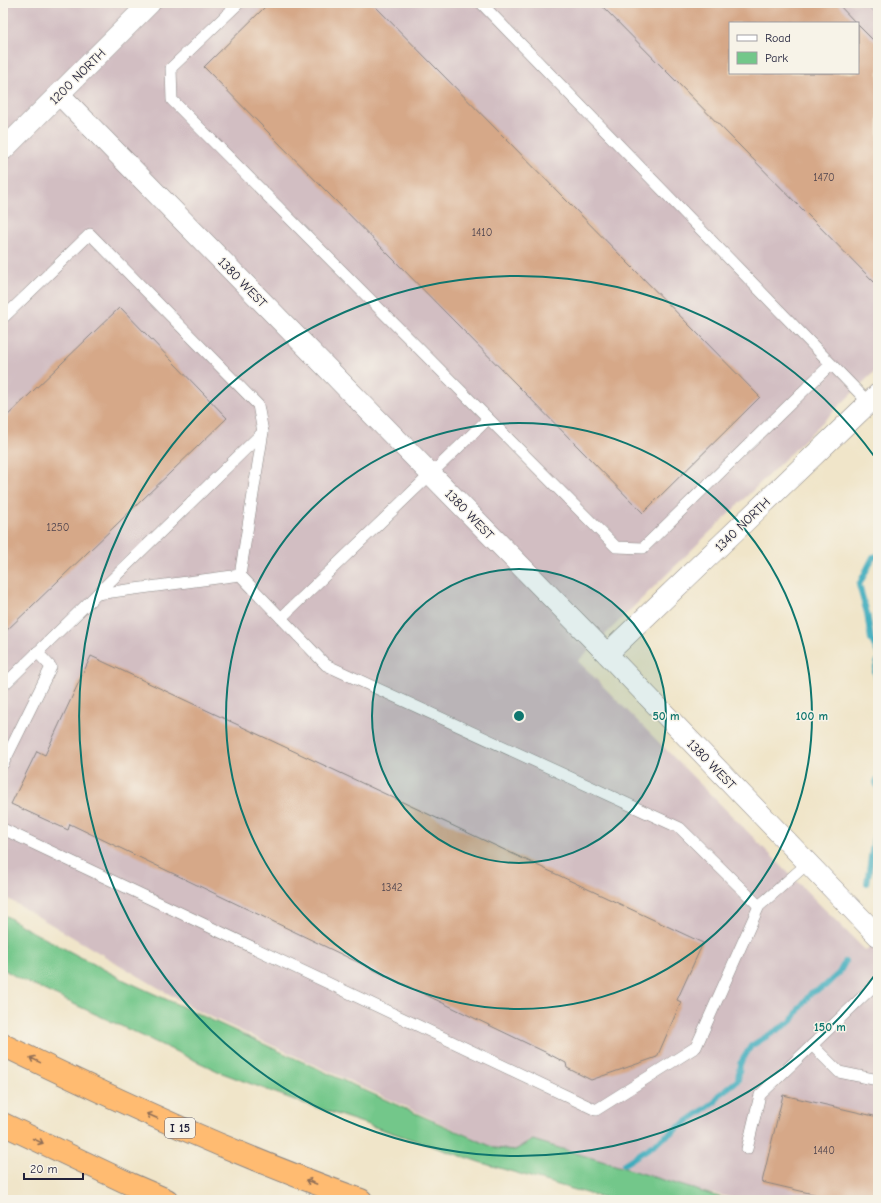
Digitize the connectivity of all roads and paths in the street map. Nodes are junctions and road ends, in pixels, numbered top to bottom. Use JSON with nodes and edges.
{"nodes":[{"id":1,"x":150,"y":3,"type":"edge"},
{"id":2,"x":239,"y":3,"type":"edge"},
{"id":3,"x":481,"y":3,"type":"edge"},
{"id":4,"x":874,"y":3,"type":"edge"},
{"id":5,"x":878,"y":7,"type":"edge"},
{"id":6,"x":59,"y":94,"type":"junction"},
{"id":7,"x":3,"y":150,"type":"edge"},
{"id":8,"x":3,"y":318,"type":"edge"},
{"id":9,"x":831,"y":364,"type":"junction"},
{"id":10,"x":873,"y":398,"type":"edge"},
{"id":11,"x":488,"y":419,"type":"junction"},
{"id":12,"x":263,"y":432,"type":"junction"},
{"id":13,"x":431,"y":474,"type":"junction"},
{"id":14,"x":240,"y":575,"type":"junction"},
{"id":15,"x":97,"y":594,"type":"junction"},
{"id":16,"x":281,"y":618,"type":"junction"},
{"id":17,"x":37,"y":652,"type":"junction"},
{"id":18,"x":607,"y":654,"type":"junction"},
{"id":19,"x":3,"y":686,"type":"edge"},
{"id":20,"x":3,"y":764,"type":"edge"},
{"id":21,"x":3,"y":829,"type":"edge"},
{"id":22,"x":808,"y":863,"type":"junction"},
{"id":23,"x":759,"y":906,"type":"junction"},
{"id":24,"x":878,"y":936,"type":"edge"},
{"id":25,"x":878,"y":982,"type":"edge"},
{"id":26,"x":3,"y":1045,"type":"edge"},
{"id":27,"x":812,"y":1046,"type":"junction"},
{"id":28,"x":878,"y":1080,"type":"edge"},
{"id":29,"x":3,"y":1124,"type":"edge"},
{"id":30,"x":747,"y":1149,"type":"dead end"},
{"id":31,"x":167,"y":1200,"type":"edge"},
{"id":32,"x":361,"y":1200,"type":"edge"}],
"edges":[{"from":1,"to":6,"type":"street","name":"1200 NORTH"},
{"from":2,"to":11,"type":"lane"},
{"from":3,"to":9,"type":"lane"},
{"from":4,"to":5,"type":"lane"},
{"from":6,"to":7,"type":"street","name":"1200 NORTH"},
{"from":6,"to":13,"type":"street","name":"1380 WEST"},
{"from":8,"to":12,"type":"lane"},
{"from":9,"to":10,"type":"lane"},
{"from":9,"to":11,"type":"lane"},
{"from":10,"to":18,"type":"street","name":"1340 NORTH"},
{"from":11,"to":13,"type":"lane"},
{"from":12,"to":14,"type":"lane"},
{"from":12,"to":15,"type":"lane"},
{"from":13,"to":16,"type":"lane"},
{"from":13,"to":18,"type":"street","name":"1380 WEST"},
{"from":14,"to":15,"type":"lane"},
{"from":14,"to":16,"type":"lane"},
{"from":15,"to":17,"type":"lane"},
{"from":16,"to":23,"type":"lane"},
{"from":17,"to":19,"type":"lane"},
{"from":17,"to":20,"type":"lane"},
{"from":18,"to":22,"type":"street","name":"1380 WEST"},
{"from":21,"to":23,"type":"lane"},
{"from":22,"to":23,"type":"lane"},
{"from":22,"to":24,"type":"street","name":"1380 WEST"},
{"from":25,"to":27,"type":"lane"},
{"from":32,"to":26,"type":"highway","number":"I 15","one_way":true},
{"from":27,"to":28,"type":"lane"},
{"from":27,"to":30,"type":"lane"},
{"from":29,"to":31,"type":"highway","one_way":true}]}
